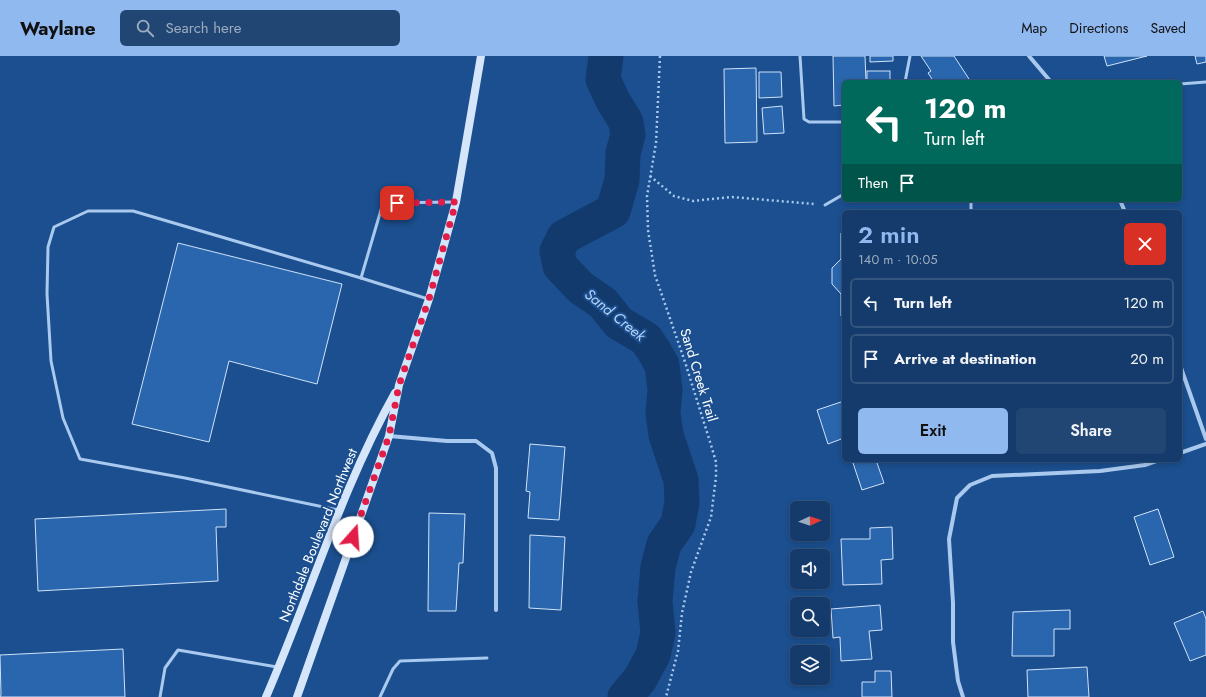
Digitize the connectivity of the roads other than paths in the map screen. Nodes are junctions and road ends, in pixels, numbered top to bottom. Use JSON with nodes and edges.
{"nodes":[{"id":1,"x":481,"y":56,"type":"edge"},
{"id":2,"x":800,"y":56,"type":"edge"},
{"id":3,"x":910,"y":56,"type":"edge"},
{"id":4,"x":1029,"y":56,"type":"edge"},
{"id":5,"x":905,"y":80,"type":"edge"},
{"id":6,"x":1048,"y":80,"type":"edge"},
{"id":7,"x":1206,"y":82,"type":"edge"},
{"id":8,"x":1182,"y":84,"type":"edge"},
{"id":9,"x":842,"y":122,"type":"edge"},
{"id":10,"x":842,"y":195,"type":"edge"},
{"id":11,"x":456,"y":202,"type":"junction"},
{"id":12,"x":825,"y":205,"type":"road end"},
{"id":13,"x":361,"y":278,"type":"junction"},
{"id":14,"x":429,"y":299,"type":"junction"},
{"id":15,"x":1182,"y":371,"type":"edge"},
{"id":16,"x":399,"y":385,"type":"junction"},
{"id":17,"x":389,"y":436,"type":"junction"},
{"id":18,"x":1206,"y":439,"type":"edge"},
{"id":19,"x":1206,"y":444,"type":"edge"},
{"id":20,"x":1182,"y":452,"type":"edge"},
{"id":21,"x":1153,"y":462,"type":"edge"},
{"id":22,"x":340,"y":511,"type":"junction"},
{"id":23,"x":496,"y":610,"type":"dead end"},
{"id":24,"x":487,"y":658,"type":"dead end"},
{"id":25,"x":279,"y":668,"type":"junction"},
{"id":26,"x":160,"y":697,"type":"edge"},
{"id":27,"x":266,"y":697,"type":"edge"},
{"id":28,"x":297,"y":697,"type":"edge"},
{"id":29,"x":380,"y":697,"type":"edge"},
{"id":30,"x":963,"y":697,"type":"edge"}],
"edges":[{"from":1,"to":11,"type":"main road","name":"Northdale Boulevard Northwest"},
{"from":2,"to":9,"type":"lane"},
{"from":3,"to":5,"type":"lane"},
{"from":4,"to":6,"type":"street"},
{"from":7,"to":8,"type":"lane"},
{"from":10,"to":12,"type":"lane"},
{"from":11,"to":13,"type":"lane"},
{"from":11,"to":14,"type":"main road","name":"Northdale Boulevard Northwest"},
{"from":13,"to":14,"type":"lane"},
{"from":13,"to":22,"type":"lane"},
{"from":14,"to":16,"type":"main road","name":"Northdale Boulevard Northwest"},
{"from":15,"to":18,"type":"street"},
{"from":16,"to":17,"type":"main road","name":"Northdale Boulevard Northwest"},
{"from":16,"to":22,"type":"main road","name":"Northdale Boulevard Northwest"},
{"from":17,"to":23,"type":"street"},
{"from":17,"to":28,"type":"main road","name":"Northdale Boulevard Northwest"},
{"from":19,"to":20,"type":"street"},
{"from":21,"to":30,"type":"street"},
{"from":22,"to":25,"type":"main road","name":"Northdale Boulevard Northwest"},
{"from":24,"to":29,"type":"lane"},
{"from":25,"to":26,"type":"lane"},
{"from":25,"to":27,"type":"main road","name":"Northdale Boulevard Northwest"}]}
